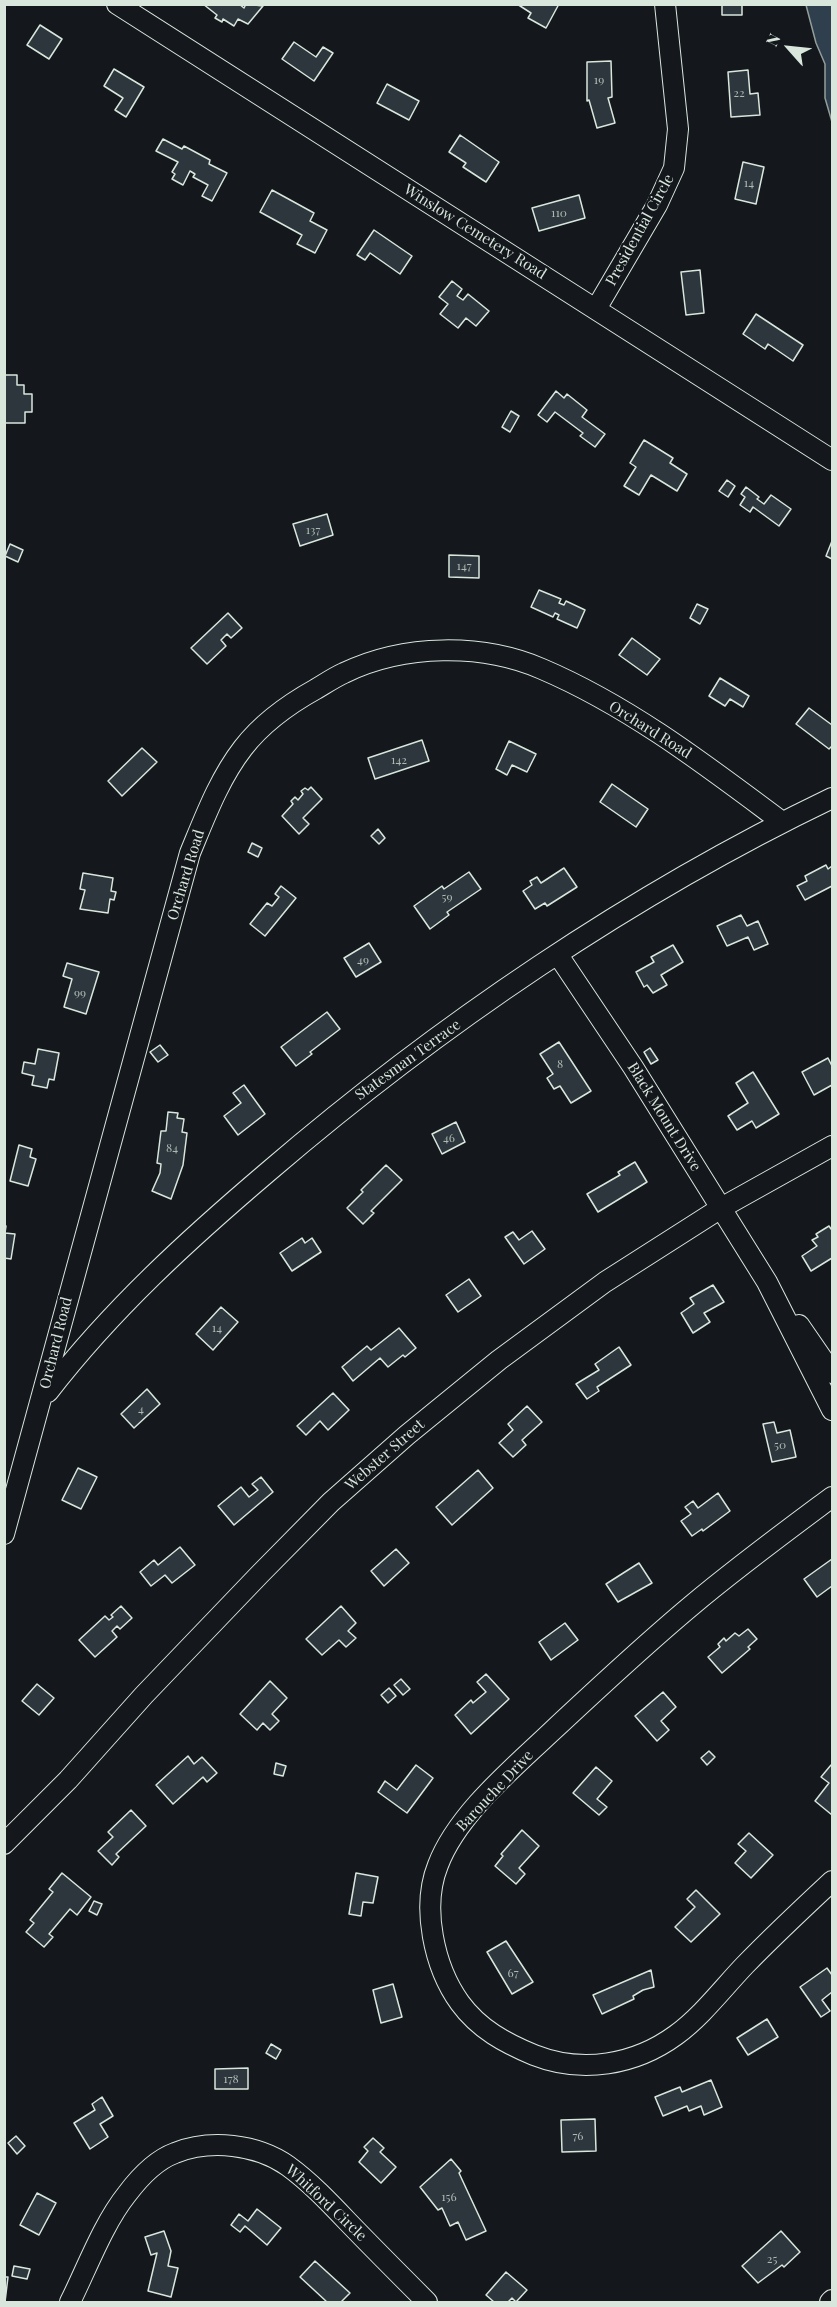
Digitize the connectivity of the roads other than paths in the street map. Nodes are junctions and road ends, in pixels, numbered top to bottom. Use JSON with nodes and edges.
{"nodes":[{"id":1,"x":117,"y":4,"type":"edge"},
{"id":2,"x":664,"y":5,"type":"edge"},
{"id":3,"x":596,"y":309,"type":"junction"},
{"id":4,"x":832,"y":460,"type":"edge"},
{"id":5,"x":832,"y":798,"type":"edge"},
{"id":6,"x":782,"y":822,"type":"junction"},
{"id":7,"x":558,"y":955,"type":"junction"},
{"id":8,"x":832,"y":1146,"type":"edge"},
{"id":9,"x":721,"y":1208,"type":"junction"},
{"id":10,"x":767,"y":1282,"type":"junction"},
{"id":11,"x":832,"y":1373,"type":"edge"},
{"id":12,"x":42,"y":1399,"type":"junction"},
{"id":13,"x":832,"y":1410,"type":"edge"},
{"id":14,"x":832,"y":1497,"type":"edge"},
{"id":15,"x":4,"y":1534,"type":"edge"},
{"id":16,"x":4,"y":1844,"type":"edge"},
{"id":17,"x":832,"y":1881,"type":"edge"},
{"id":18,"x":70,"y":2302,"type":"edge"},
{"id":19,"x":427,"y":2302,"type":"edge"}],
"edges":[{"from":1,"to":3,"type":"street","name":"Winslow Cemetery Road"},
{"from":2,"to":3,"type":"street","name":"Presidential Circle"},
{"from":3,"to":4,"type":"street","name":"Winslow Cemetery Road"},
{"from":5,"to":6,"type":"street","name":"Statesman Terrace"},
{"from":6,"to":7,"type":"street","name":"Statesman Terrace"},
{"from":6,"to":12,"type":"street","name":"Orchard Road"},
{"from":7,"to":9,"type":"street","name":"Black Mount Drive"},
{"from":7,"to":12,"type":"street","name":"Statesman Terrace"},
{"from":8,"to":9,"type":"street","name":"Webster Street"},
{"from":9,"to":10,"type":"street","name":"Black Mount Drive"},
{"from":9,"to":16,"type":"street","name":"Webster Street"},
{"from":10,"to":11,"type":"street","name":"Black Mount Drive"},
{"from":10,"to":13,"type":"street","name":"Black Mount Drive"},
{"from":12,"to":15,"type":"street","name":"Orchard Road"},
{"from":14,"to":17,"type":"street","name":"Barouche Drive"},
{"from":18,"to":19,"type":"street","name":"Whitford Circle"}]}
